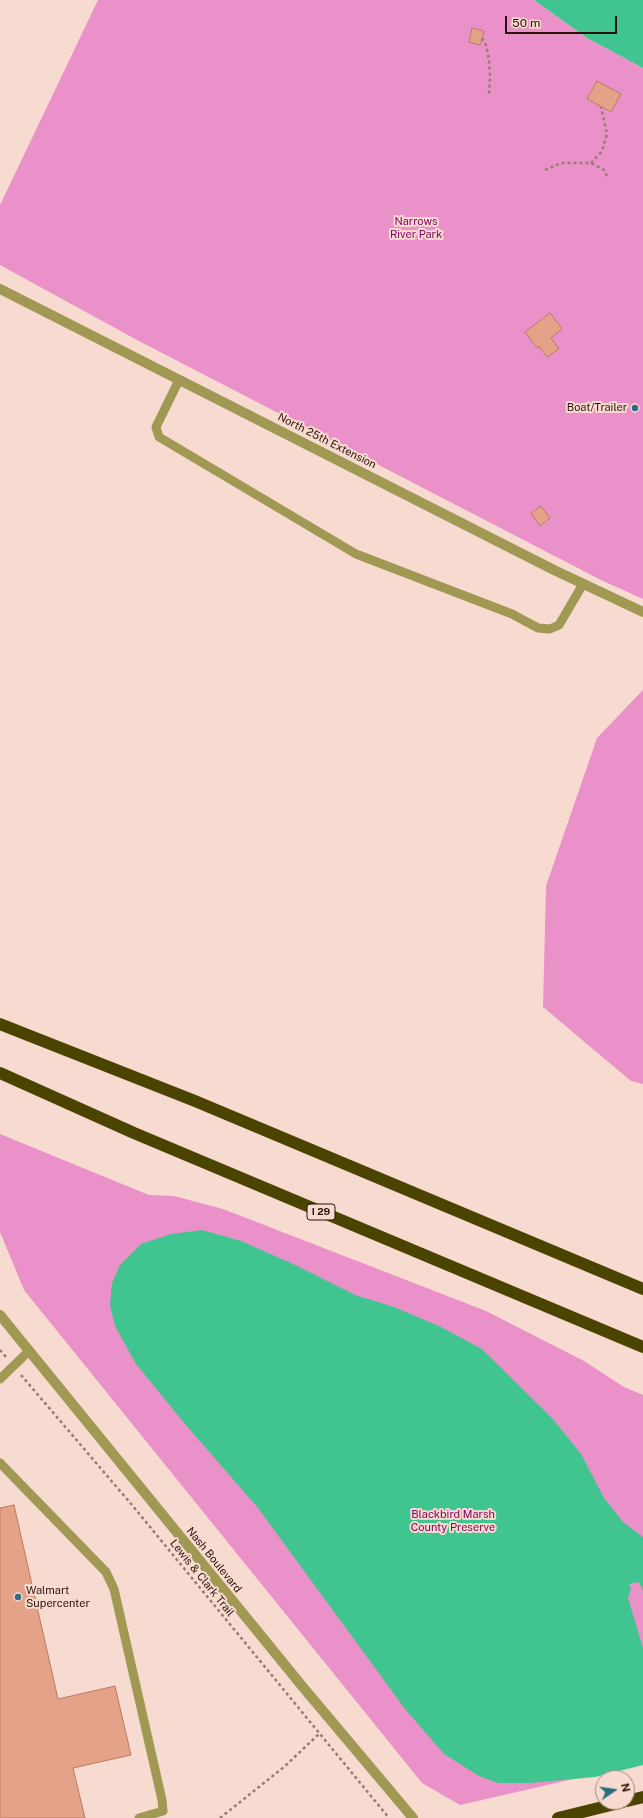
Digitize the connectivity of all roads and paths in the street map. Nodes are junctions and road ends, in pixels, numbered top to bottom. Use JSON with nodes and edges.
{"nodes":[{"id":1,"x":482,"y":38,"type":"dead end"},
{"id":2,"x":489,"y":94,"type":"dead end"},
{"id":3,"x":601,"y":107,"type":"dead end"},
{"id":4,"x":591,"y":163,"type":"junction"},
{"id":5,"x":545,"y":170,"type":"dead end"},
{"id":6,"x":608,"y":178,"type":"dead end"},
{"id":7,"x":0,"y":289,"type":"edge"},
{"id":8,"x":179,"y":380,"type":"junction"},
{"id":9,"x":583,"y":584,"type":"junction"},
{"id":10,"x":643,"y":612,"type":"edge"},
{"id":11,"x":0,"y":1024,"type":"edge"},
{"id":12,"x":0,"y":1073,"type":"edge"},
{"id":13,"x":643,"y":1289,"type":"edge"},
{"id":14,"x":0,"y":1315,"type":"edge"},
{"id":15,"x":643,"y":1348,"type":"edge"},
{"id":16,"x":0,"y":1350,"type":"edge"},
{"id":17,"x":29,"y":1351,"type":"junction"},
{"id":18,"x":13,"y":1366,"type":"junction"},
{"id":19,"x":0,"y":1379,"type":"edge"},
{"id":20,"x":0,"y":1463,"type":"edge"},
{"id":21,"x":319,"y":1734,"type":"junction"},
{"id":22,"x":595,"y":1809,"type":"edge"},
{"id":23,"x":139,"y":1818,"type":"edge"},
{"id":24,"x":220,"y":1818,"type":"edge"},
{"id":25,"x":389,"y":1818,"type":"edge"},
{"id":26,"x":412,"y":1818,"type":"edge"},
{"id":27,"x":558,"y":1818,"type":"edge"}],
"edges":[{"from":1,"to":2,"type":"path"},
{"from":3,"to":4,"type":"path"},
{"from":4,"to":5,"type":"path"},
{"from":4,"to":6,"type":"path"},
{"from":7,"to":8,"type":"street","name":"North 25th Extension"},
{"from":8,"to":9,"type":"street","name":"North 25th Extension"},
{"from":8,"to":9,"type":"lane"},
{"from":9,"to":10,"type":"street","name":"North 25th Extension"},
{"from":11,"to":13,"type":"highway"},
{"from":12,"to":15,"type":"highway","number":"I 29"},
{"from":14,"to":17,"type":"street","name":"Nash Boulevard"},
{"from":16,"to":18,"type":"path","name":"Lewis & Clark Trail"},
{"from":17,"to":18,"type":"lane"},
{"from":17,"to":26,"type":"street","name":"Nash Boulevard"},
{"from":18,"to":19,"type":"lane"},
{"from":18,"to":21,"type":"path","name":"Lewis & Clark Trail"},
{"from":20,"to":23,"type":"lane"},
{"from":21,"to":24,"type":"path"},
{"from":21,"to":25,"type":"path","name":"Lewis & Clark Trail"},
{"from":22,"to":27,"type":"highway"}]}
